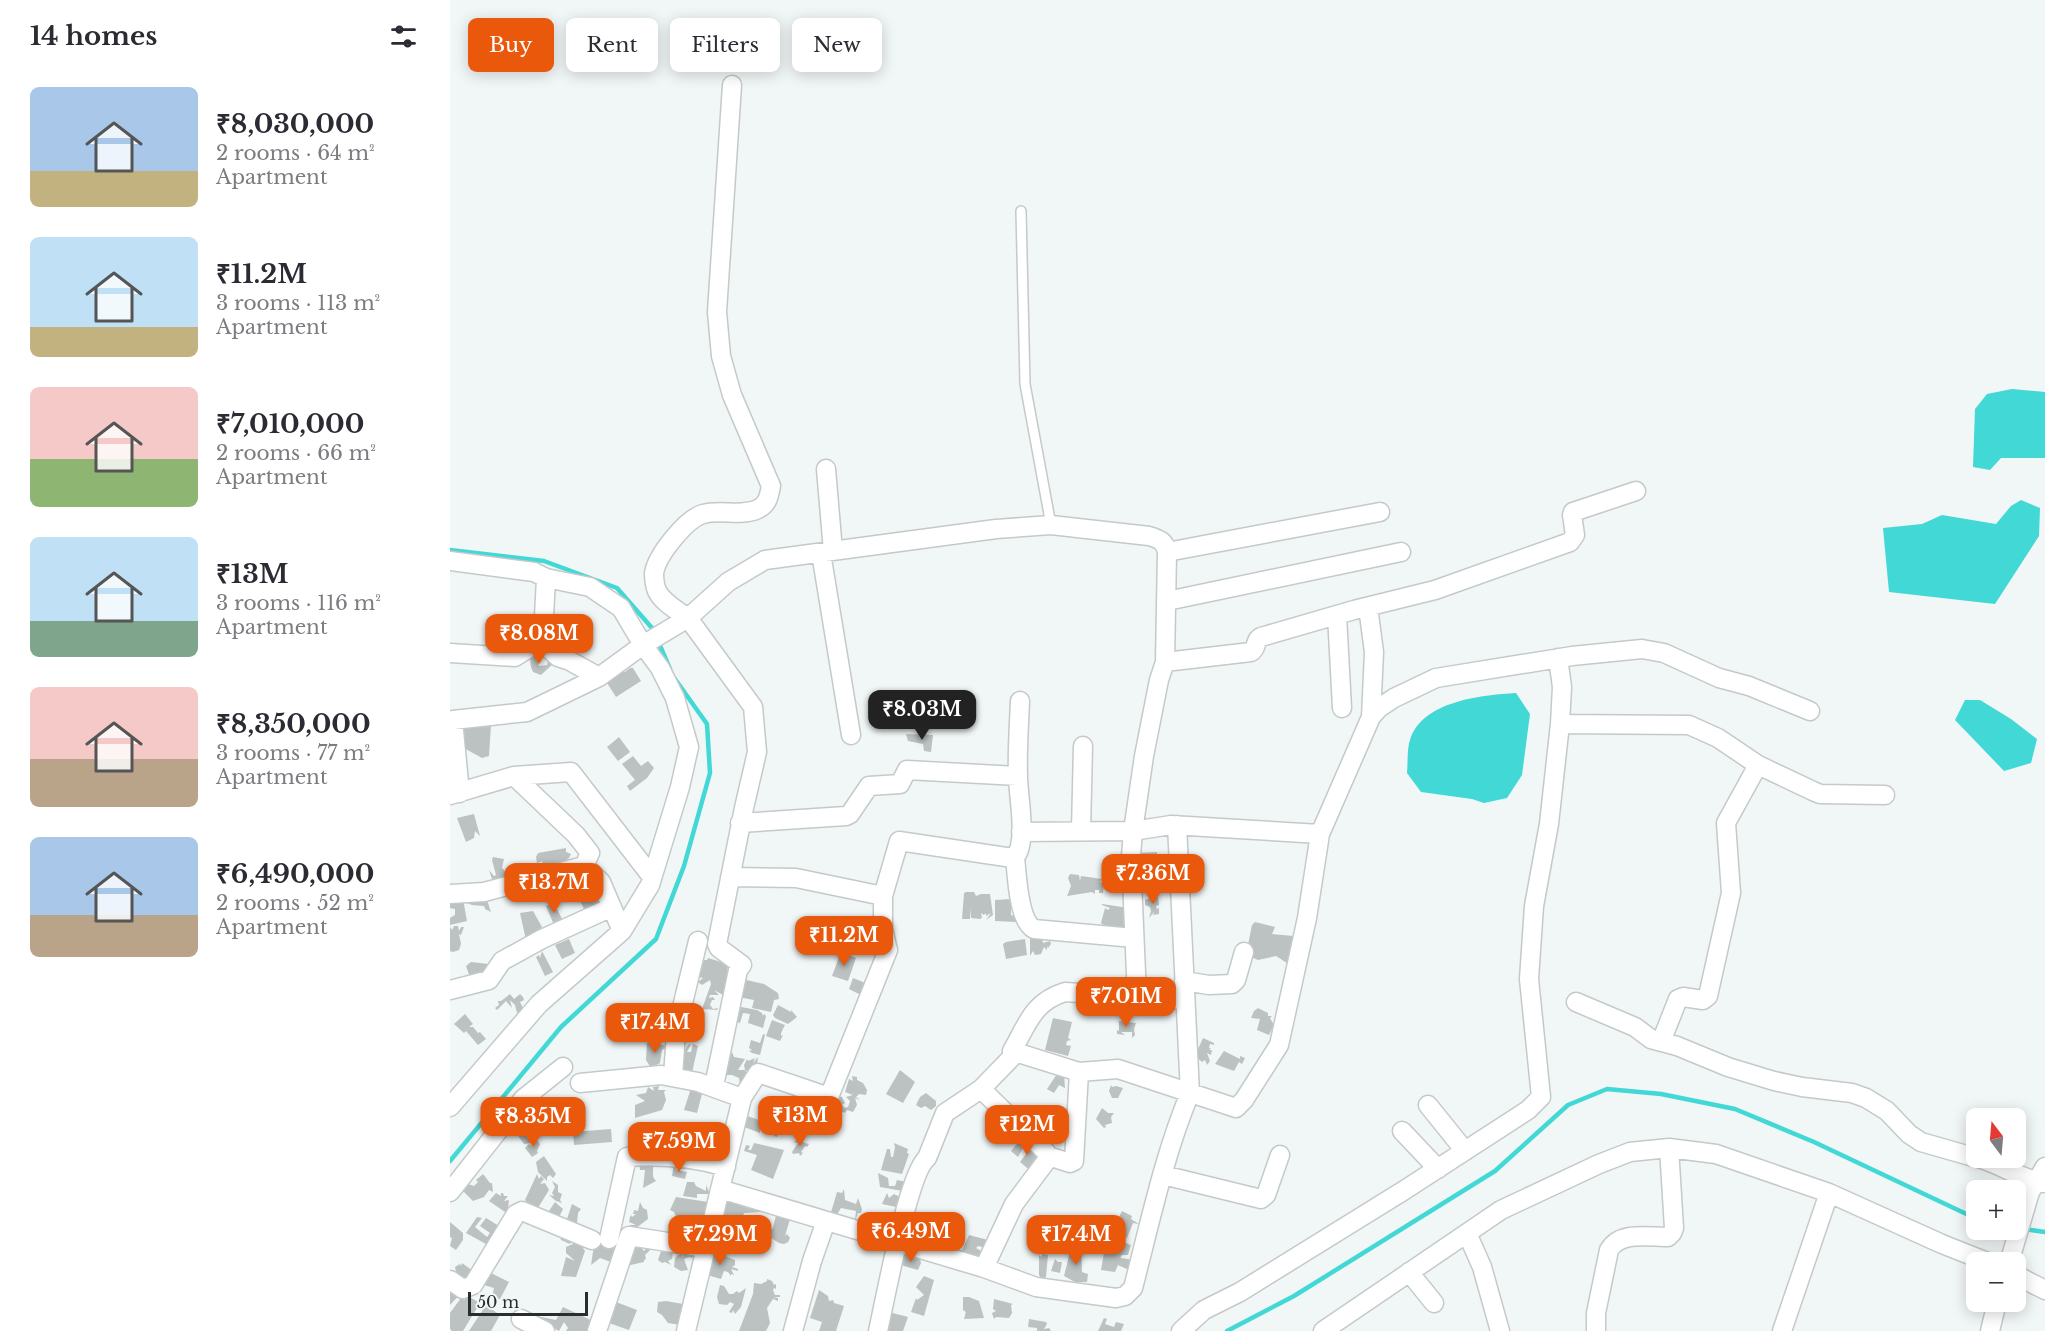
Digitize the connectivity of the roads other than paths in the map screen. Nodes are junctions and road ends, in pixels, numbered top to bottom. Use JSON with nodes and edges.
{"nodes":[{"id":1,"x":732,"y":85,"type":"dead end"},
{"id":2,"x":1021,"y":211,"type":"dead end"},
{"id":3,"x":826,"y":469,"type":"dead end"},
{"id":4,"x":1636,"y":490,"type":"dead end"},
{"id":5,"x":1380,"y":512,"type":"dead end"},
{"id":6,"x":1052,"y":525,"type":"junction"},
{"id":7,"x":827,"y":552,"type":"junction"},
{"id":8,"x":1167,"y":552,"type":"junction"},
{"id":9,"x":1401,"y":552,"type":"dead end"},
{"id":10,"x":450,"y":561,"type":"edge"},
{"id":11,"x":546,"y":578,"type":"junction"},
{"id":12,"x":1167,"y":602,"type":"junction"},
{"id":13,"x":1368,"y":607,"type":"junction"},
{"id":14,"x":1337,"y":615,"type":"junction"},
{"id":15,"x":688,"y":618,"type":"junction"},
{"id":16,"x":540,"y":641,"type":"junction"},
{"id":17,"x":643,"y":645,"type":"junction"},
{"id":18,"x":450,"y":653,"type":"edge"},
{"id":19,"x":1165,"y":662,"type":"junction"},
{"id":20,"x":1560,"y":671,"type":"junction"},
{"id":21,"x":599,"y":677,"type":"junction"},
{"id":22,"x":1020,"y":701,"type":"dead end"},
{"id":23,"x":1342,"y":708,"type":"dead end"},
{"id":24,"x":1810,"y":711,"type":"dead end"},
{"id":25,"x":1371,"y":717,"type":"junction"},
{"id":26,"x":1560,"y":724,"type":"junction"},
{"id":27,"x":851,"y":735,"type":"dead end"},
{"id":28,"x":1083,"y":746,"type":"dead end"},
{"id":29,"x":1758,"y":765,"type":"junction"},
{"id":30,"x":514,"y":776,"type":"junction"},
{"id":31,"x":1018,"y":776,"type":"junction"},
{"id":32,"x":455,"y":794,"type":"edge"},
{"id":33,"x":1884,"y":795,"type":"dead end"},
{"id":34,"x":741,"y":823,"type":"junction"},
{"id":35,"x":1177,"y":825,"type":"junction"},
{"id":36,"x":1081,"y":831,"type":"junction"},
{"id":37,"x":1133,"y":831,"type":"junction"},
{"id":38,"x":1021,"y":832,"type":"junction"},
{"id":39,"x":1320,"y":834,"type":"junction"},
{"id":40,"x":1015,"y":857,"type":"junction"},
{"id":41,"x":584,"y":866,"type":"junction"},
{"id":42,"x":652,"y":877,"type":"junction"},
{"id":43,"x":730,"y":877,"type":"junction"},
{"id":44,"x":450,"y":894,"type":"edge"},
{"id":45,"x":883,"y":896,"type":"junction"},
{"id":46,"x":612,"y":907,"type":"junction"},
{"id":47,"x":622,"y":931,"type":"junction"},
{"id":48,"x":1134,"y":938,"type":"junction"},
{"id":49,"x":698,"y":941,"type":"dead end"},
{"id":50,"x":1244,"y":951,"type":"dead end"},
{"id":51,"x":1185,"y":981,"type":"junction"},
{"id":52,"x":450,"y":990,"type":"edge"},
{"id":53,"x":1137,"y":997,"type":"junction"},
{"id":54,"x":1185,"y":1000,"type":"junction"},
{"id":55,"x":1576,"y":1002,"type":"dead end"},
{"id":56,"x":1661,"y":1042,"type":"junction"},
{"id":57,"x":1012,"y":1051,"type":"junction"},
{"id":58,"x":563,"y":1067,"type":"dead end"},
{"id":59,"x":1079,"y":1072,"type":"junction"},
{"id":60,"x":673,"y":1077,"type":"junction"},
{"id":61,"x":580,"y":1083,"type":"dead end"},
{"id":62,"x":714,"y":1086,"type":"junction"},
{"id":63,"x":981,"y":1089,"type":"junction"},
{"id":64,"x":1190,"y":1093,"type":"junction"},
{"id":65,"x":742,"y":1098,"type":"junction"},
{"id":66,"x":1428,"y":1105,"type":"dead end"},
{"id":67,"x":450,"y":1107,"type":"edge"},
{"id":68,"x":1402,"y":1131,"type":"dead end"},
{"id":69,"x":1669,"y":1148,"type":"junction"},
{"id":70,"x":1465,"y":1151,"type":"junction"},
{"id":71,"x":1280,"y":1155,"type":"dead end"},
{"id":72,"x":1966,"y":1155,"type":"edge"},
{"id":73,"x":1048,"y":1156,"type":"junction"},
{"id":74,"x":726,"y":1167,"type":"junction"},
{"id":75,"x":2009,"y":1168,"type":"edge"},
{"id":76,"x":1437,"y":1169,"type":"junction"},
{"id":77,"x":1163,"y":1175,"type":"junction"},
{"id":78,"x":2039,"y":1181,"type":"edge"},
{"id":79,"x":452,"y":1185,"type":"edge"},
{"id":80,"x":720,"y":1189,"type":"junction"},
{"id":81,"x":1829,"y":1193,"type":"junction"},
{"id":82,"x":826,"y":1221,"type":"junction"},
{"id":83,"x":1467,"y":1233,"type":"junction"},
{"id":84,"x":897,"y":1244,"type":"junction"},
{"id":85,"x":706,"y":1248,"type":"junction"},
{"id":86,"x":2016,"y":1252,"type":"edge"},
{"id":87,"x":1966,"y":1253,"type":"edge"},
{"id":88,"x":984,"y":1268,"type":"junction"},
{"id":89,"x":1409,"y":1272,"type":"junction"},
{"id":90,"x":2026,"y":1276,"type":"edge"},
{"id":91,"x":450,"y":1280,"type":"edge"},
{"id":92,"x":2045,"y":1290,"type":"edge"},
{"id":93,"x":1434,"y":1304,"type":"dead end"},
{"id":94,"x":1995,"y":1312,"type":"edge"},
{"id":95,"x":521,"y":1319,"type":"dead end"},
{"id":96,"x":544,"y":1331,"type":"edge"},
{"id":97,"x":597,"y":1331,"type":"edge"},
{"id":98,"x":686,"y":1331,"type":"edge"},
{"id":99,"x":793,"y":1331,"type":"edge"},
{"id":100,"x":878,"y":1331,"type":"edge"},
{"id":101,"x":1181,"y":1331,"type":"edge"},
{"id":102,"x":1323,"y":1331,"type":"edge"},
{"id":103,"x":1500,"y":1331,"type":"edge"},
{"id":104,"x":1596,"y":1331,"type":"edge"},
{"id":105,"x":1782,"y":1331,"type":"edge"},
{"id":106,"x":1990,"y":1331,"type":"edge"}],
"edges":[{"from":1,"to":15,"type":"street"},
{"from":2,"to":6,"type":"lane"},
{"from":3,"to":7,"type":"street"},
{"from":4,"to":13,"type":"street"},
{"from":5,"to":8,"type":"street"},
{"from":6,"to":7,"type":"street"},
{"from":6,"to":8,"type":"street"},
{"from":7,"to":15,"type":"street"},
{"from":7,"to":27,"type":"street"},
{"from":8,"to":12,"type":"street"},
{"from":9,"to":12,"type":"street"},
{"from":10,"to":11,"type":"street"},
{"from":11,"to":16,"type":"street"},
{"from":11,"to":17,"type":"street"},
{"from":12,"to":19,"type":"street"},
{"from":13,"to":14,"type":"street"},
{"from":13,"to":25,"type":"street"},
{"from":14,"to":19,"type":"street"},
{"from":14,"to":23,"type":"street"},
{"from":15,"to":17,"type":"street"},
{"from":15,"to":34,"type":"street"},
{"from":16,"to":18,"type":"street"},
{"from":16,"to":21,"type":"street"},
{"from":17,"to":21,"type":"street"},
{"from":17,"to":42,"type":"street"},
{"from":19,"to":37,"type":"street"},
{"from":20,"to":24,"type":"street"},
{"from":20,"to":25,"type":"street"},
{"from":20,"to":26,"type":"street"},
{"from":21,"to":32,"type":"street"},
{"from":22,"to":31,"type":"street"},
{"from":25,"to":39,"type":"street"},
{"from":26,"to":29,"type":"street"},
{"from":26,"to":70,"type":"street"},
{"from":28,"to":36,"type":"street"},
{"from":29,"to":33,"type":"street"},
{"from":29,"to":56,"type":"street"},
{"from":30,"to":32,"type":"street"},
{"from":30,"to":41,"type":"street"},
{"from":30,"to":42,"type":"street"},
{"from":31,"to":34,"type":"street"},
{"from":31,"to":38,"type":"street"},
{"from":34,"to":43,"type":"street"},
{"from":35,"to":37,"type":"street"},
{"from":35,"to":39,"type":"street"},
{"from":35,"to":51,"type":"street"},
{"from":36,"to":37,"type":"street"},
{"from":36,"to":38,"type":"street"},
{"from":37,"to":48,"type":"street"},
{"from":38,"to":40,"type":"street"},
{"from":39,"to":64,"type":"street"},
{"from":40,"to":45,"type":"street"},
{"from":40,"to":48,"type":"street"},
{"from":41,"to":44,"type":"street"},
{"from":41,"to":46,"type":"street"},
{"from":42,"to":47,"type":"street"},
{"from":43,"to":45,"type":"street"},
{"from":43,"to":62,"type":"street"},
{"from":45,"to":65,"type":"street"},
{"from":46,"to":47,"type":"street"},
{"from":46,"to":52,"type":"street"},
{"from":47,"to":67,"type":"street"},
{"from":48,"to":53,"type":"street"},
{"from":49,"to":60,"type":"street"},
{"from":50,"to":51,"type":"street"},
{"from":51,"to":54,"type":"street"},
{"from":53,"to":54,"type":"street"},
{"from":53,"to":57,"type":"street"},
{"from":54,"to":64,"type":"street"},
{"from":55,"to":56,"type":"street"},
{"from":56,"to":72,"type":"street"},
{"from":57,"to":59,"type":"street"},
{"from":57,"to":63,"type":"street"},
{"from":58,"to":79,"type":"street"},
{"from":59,"to":64,"type":"street"},
{"from":59,"to":73,"type":"street"},
{"from":60,"to":61,"type":"street"},
{"from":60,"to":62,"type":"street"},
{"from":62,"to":65,"type":"street"},
{"from":63,"to":73,"type":"street"},
{"from":63,"to":84,"type":"street"},
{"from":64,"to":77,"type":"street"},
{"from":65,"to":74,"type":"street"},
{"from":66,"to":70,"type":"street"},
{"from":68,"to":76,"type":"street"},
{"from":69,"to":81,"type":"street"},
{"from":69,"to":83,"type":"street"},
{"from":69,"to":104,"type":"street"},
{"from":70,"to":76,"type":"street"},
{"from":71,"to":77,"type":"street"},
{"from":73,"to":88,"type":"street"},
{"from":74,"to":80,"type":"street"},
{"from":74,"to":91,"type":"street"},
{"from":75,"to":78,"type":"street"},
{"from":76,"to":101,"type":"street"},
{"from":77,"to":88,"type":"street"},
{"from":78,"to":86,"type":"street"},
{"from":80,"to":82,"type":"street"},
{"from":80,"to":85,"type":"street"},
{"from":81,"to":87,"type":"street"},
{"from":81,"to":105,"type":"street"},
{"from":82,"to":84,"type":"street"},
{"from":82,"to":99,"type":"street"},
{"from":83,"to":89,"type":"street"},
{"from":83,"to":103,"type":"street"},
{"from":84,"to":88,"type":"street"},
{"from":84,"to":100,"type":"street"},
{"from":85,"to":97,"type":"street"},
{"from":85,"to":98,"type":"street"},
{"from":89,"to":93,"type":"street"},
{"from":89,"to":102,"type":"street"},
{"from":90,"to":92,"type":"street"},
{"from":94,"to":106,"type":"street"},
{"from":95,"to":96,"type":"street"}]}
